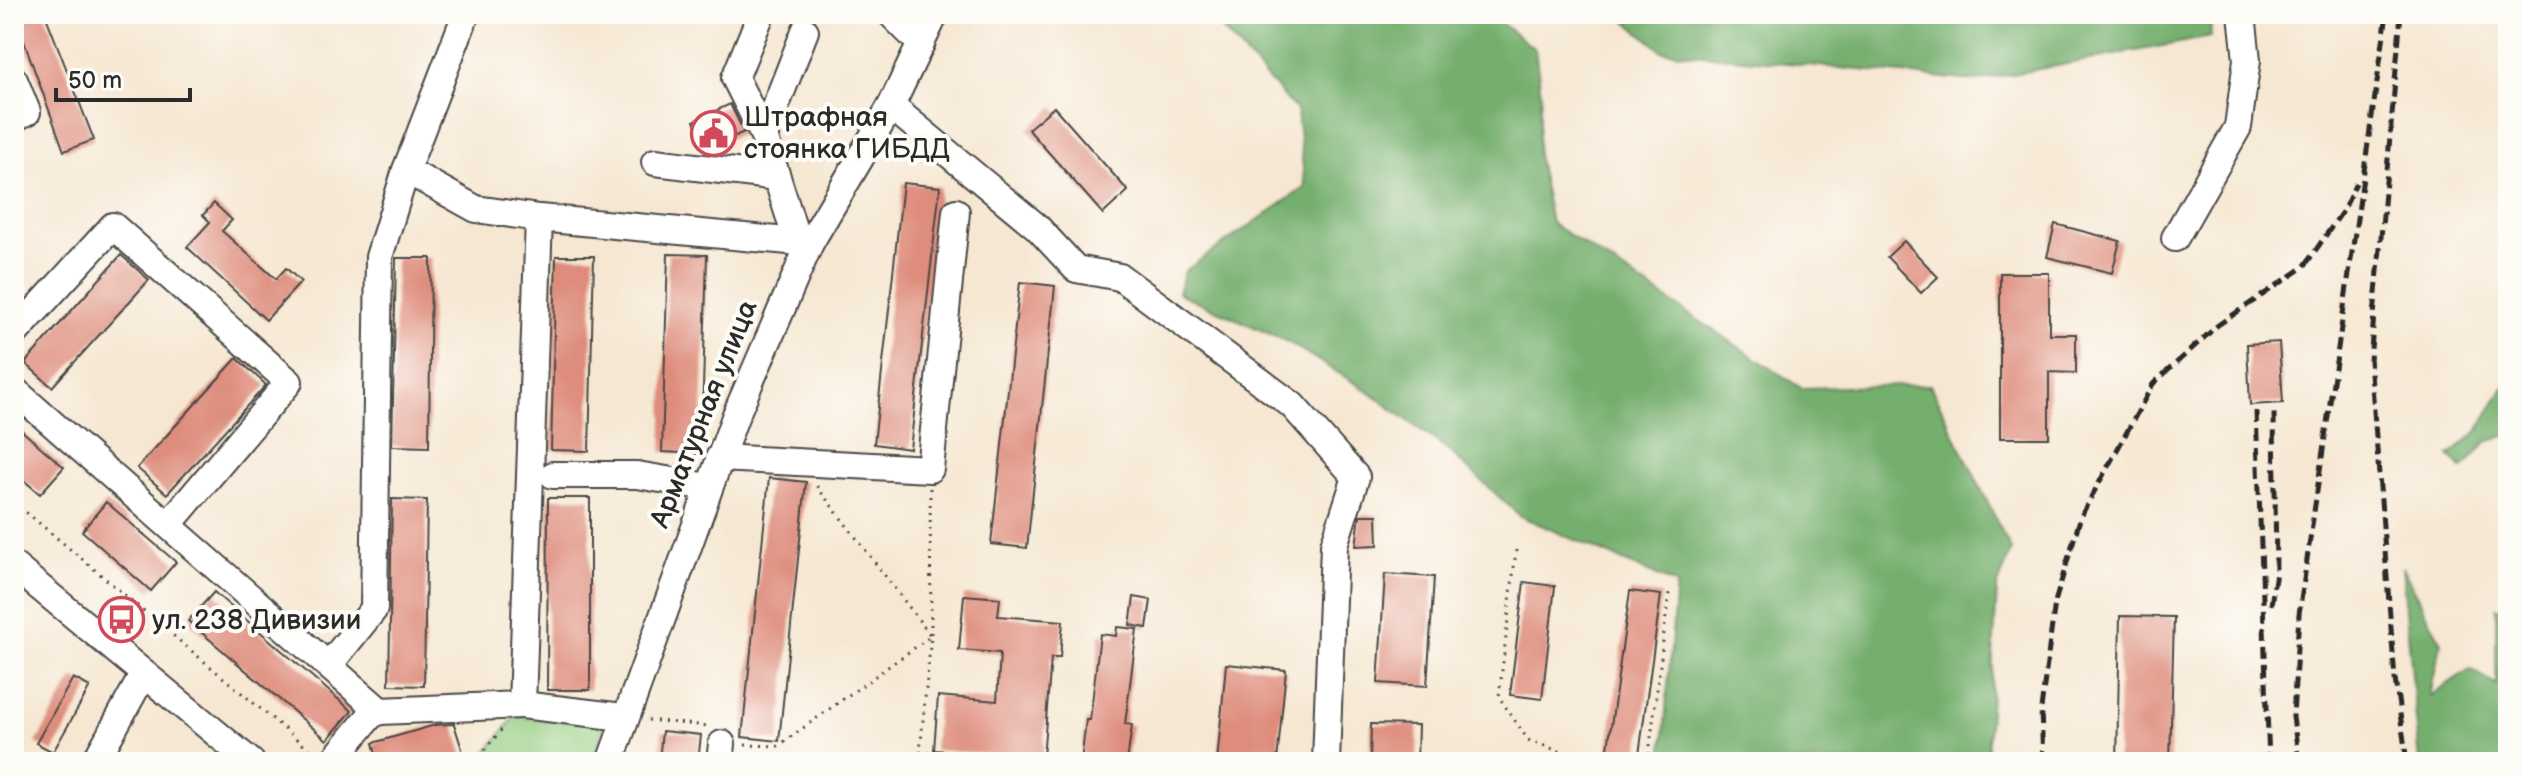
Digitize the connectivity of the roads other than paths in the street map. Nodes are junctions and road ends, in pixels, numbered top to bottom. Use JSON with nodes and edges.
{"nodes":[{"id":1,"x":466,"y":14,"type":"edge"},
{"id":2,"x":761,"y":14,"type":"edge"},
{"id":3,"x":891,"y":14,"type":"edge"},
{"id":4,"x":935,"y":14,"type":"edge"},
{"id":5,"x":2242,"y":14,"type":"edge"},
{"id":6,"x":805,"y":31,"type":"dead end"},
{"id":7,"x":921,"y":44,"type":"junction"},
{"id":8,"x":14,"y":80,"type":"edge"},
{"id":9,"x":891,"y":106,"type":"junction"},
{"id":10,"x":14,"y":118,"type":"edge"},
{"id":11,"x":764,"y":136,"type":"junction"},
{"id":12,"x":655,"y":162,"type":"dead end"},
{"id":13,"x":406,"y":170,"type":"junction"},
{"id":14,"x":777,"y":177,"type":"junction"},
{"id":15,"x":956,"y":212,"type":"dead end"},
{"id":16,"x":539,"y":218,"type":"junction"},
{"id":17,"x":2175,"y":238,"type":"dead end"},
{"id":18,"x":810,"y":243,"type":"junction"},
{"id":19,"x":14,"y":334,"type":"edge"},
{"id":20,"x":14,"y":390,"type":"edge"},
{"id":21,"x":719,"y":458,"type":"junction"},
{"id":22,"x":553,"y":475,"type":"dead end"},
{"id":23,"x":708,"y":487,"type":"junction"},
{"id":24,"x":169,"y":524,"type":"junction"},
{"id":25,"x":14,"y":566,"type":"edge"},
{"id":26,"x":329,"y":665,"type":"junction"},
{"id":27,"x":143,"y":675,"type":"junction"},
{"id":28,"x":522,"y":705,"type":"junction"},
{"id":29,"x":380,"y":711,"type":"junction"},
{"id":30,"x":623,"y":717,"type":"junction"},
{"id":31,"x":322,"y":757,"type":"edge"},
{"id":32,"x":95,"y":762,"type":"edge"},
{"id":33,"x":251,"y":762,"type":"edge"},
{"id":34,"x":610,"y":762,"type":"edge"},
{"id":35,"x":1326,"y":762,"type":"edge"}],
"edges":[{"from":1,"to":13,"type":"street"},
{"from":2,"to":11,"type":"street"},
{"from":3,"to":7,"type":"street"},
{"from":4,"to":7,"type":"street","name":"Арматурная улица"},
{"from":5,"to":17,"type":"street"},
{"from":6,"to":11,"type":"street"},
{"from":7,"to":9,"type":"street","name":"Арматурная улица"},
{"from":8,"to":10,"type":"street"},
{"from":9,"to":18,"type":"street","name":"Арматурная улица"},
{"from":9,"to":35,"type":"street"},
{"from":11,"to":14,"type":"street"},
{"from":12,"to":14,"type":"street"},
{"from":13,"to":16,"type":"street"},
{"from":13,"to":26,"type":"street"},
{"from":14,"to":18,"type":"street"},
{"from":15,"to":21,"type":"street"},
{"from":16,"to":18,"type":"street"},
{"from":16,"to":28,"type":"street"},
{"from":18,"to":21,"type":"street","name":"Арматурная улица"},
{"from":19,"to":24,"type":"street"},
{"from":20,"to":24,"type":"street"},
{"from":21,"to":23,"type":"street","name":"Арматурная улица"},
{"from":22,"to":23,"type":"street"},
{"from":23,"to":30,"type":"street","name":"Арматурная улица"},
{"from":24,"to":26,"type":"street"},
{"from":25,"to":27,"type":"street"},
{"from":26,"to":29,"type":"street"},
{"from":27,"to":32,"type":"street"},
{"from":27,"to":33,"type":"street"},
{"from":28,"to":29,"type":"street"},
{"from":28,"to":30,"type":"street"},
{"from":29,"to":31,"type":"street"},
{"from":30,"to":34,"type":"street","name":"Арматурная улица"}]}
